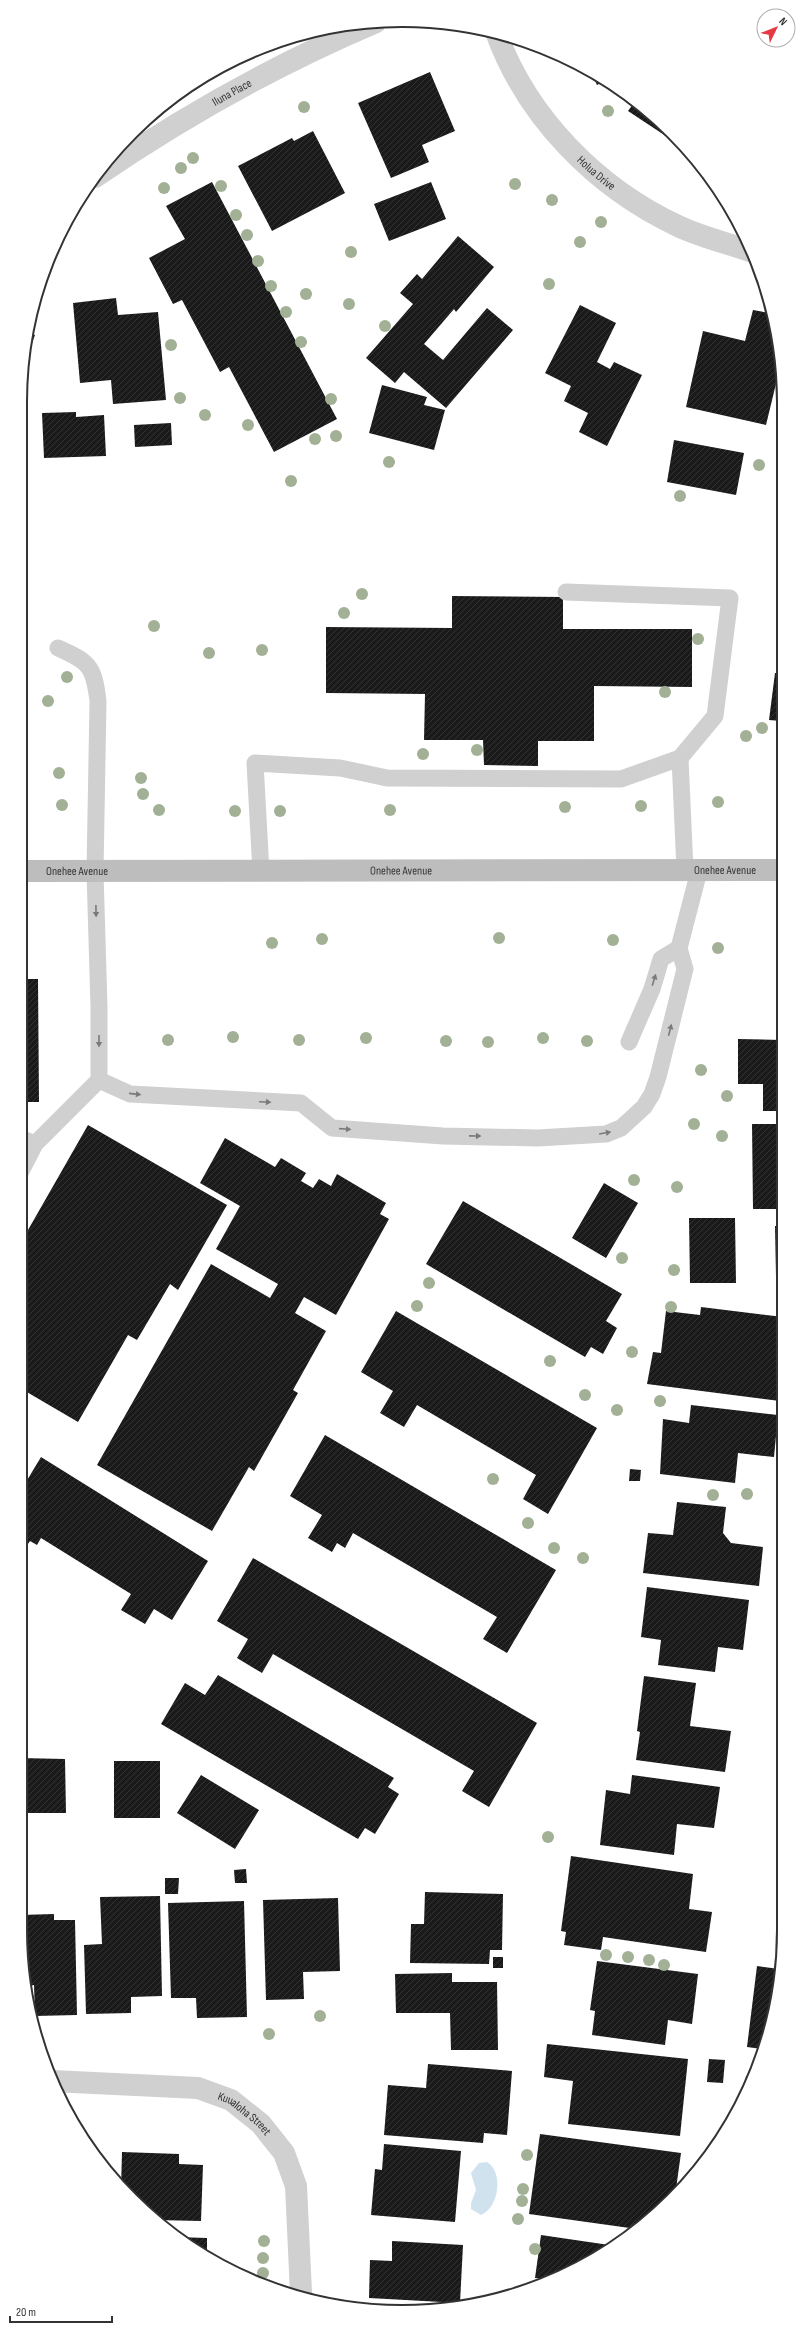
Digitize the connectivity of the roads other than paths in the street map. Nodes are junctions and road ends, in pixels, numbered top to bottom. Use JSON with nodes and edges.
{"nodes":[{"id":1,"x":360,"y":29,"type":"edge"},
{"id":2,"x":500,"y":40,"type":"edge"},
{"id":3,"x":110,"y":167,"type":"edge"},
{"id":4,"x":744,"y":249,"type":"edge"},
{"id":5,"x":566,"y":592,"type":"dead end"},
{"id":6,"x":58,"y":648,"type":"dead end"},
{"id":7,"x":680,"y":758,"type":"junction"},
{"id":8,"x":692,"y":870,"type":"junction"},
{"id":9,"x":777,"y":870,"type":"edge"},
{"id":10,"x":27,"y":871,"type":"edge"},
{"id":11,"x":95,"y":872,"type":"junction"},
{"id":12,"x":261,"y":872,"type":"junction"},
{"id":13,"x":679,"y":948,"type":"junction"},
{"id":14,"x":629,"y":1042,"type":"dead end"},
{"id":15,"x":99,"y":1080,"type":"junction"},
{"id":16,"x":27,"y":1141,"type":"edge"},
{"id":17,"x":59,"y":2081,"type":"edge"},
{"id":18,"x":301,"y":2291,"type":"edge"}],
"edges":[{"from":1,"to":3,"type":"street","name":"Iluna Place"},
{"from":2,"to":4,"type":"street","name":"Holua Drive"},
{"from":5,"to":7,"type":"lane"},
{"from":6,"to":11,"type":"lane"},
{"from":7,"to":8,"type":"lane"},
{"from":7,"to":12,"type":"lane"},
{"from":8,"to":9,"type":"street","name":"Onehee Avenue"},
{"from":8,"to":12,"type":"street","name":"Onehee Avenue"},
{"from":8,"to":13,"type":"lane"},
{"from":10,"to":11,"type":"street","name":"Onehee Avenue"},
{"from":11,"to":12,"type":"street","name":"Onehee Avenue"},
{"from":11,"to":15,"type":"lane","one_way":true},
{"from":14,"to":13,"type":"lane","one_way":true},
{"from":15,"to":13,"type":"lane","one_way":true},
{"from":15,"to":16,"type":"lane"},
{"from":17,"to":18,"type":"street","name":"Kuualoha Street"}]}
